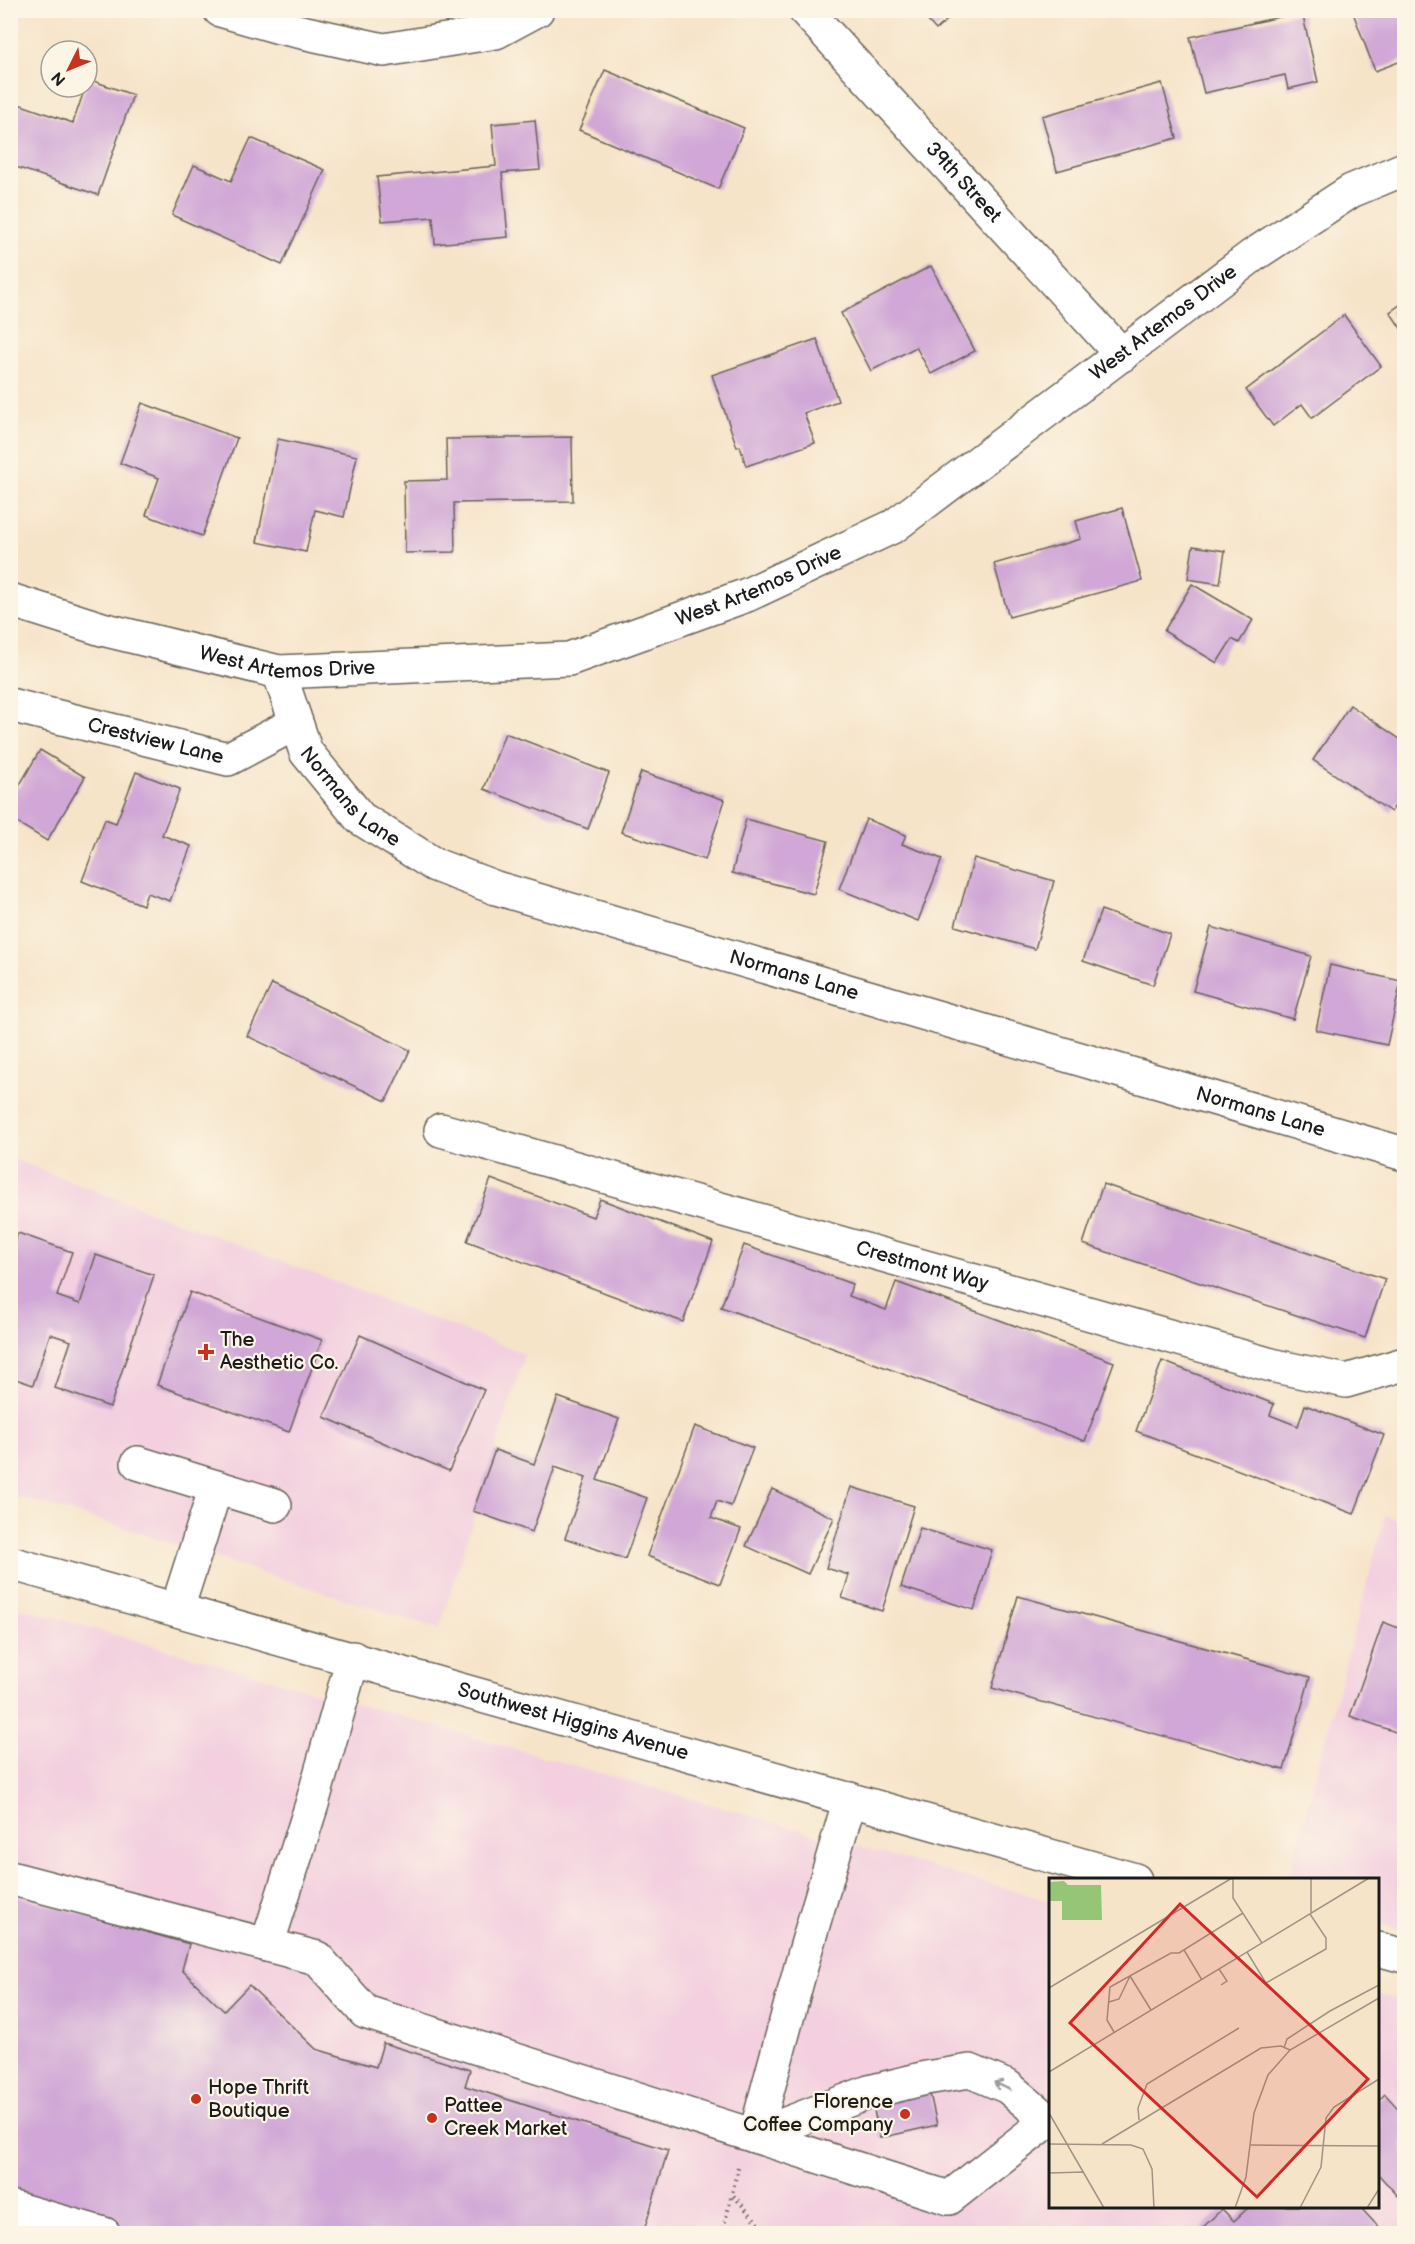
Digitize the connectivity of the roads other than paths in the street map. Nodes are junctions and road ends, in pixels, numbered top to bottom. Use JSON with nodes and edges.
{"nodes":[{"id":1,"x":220,"y":10,"type":"edge"},
{"id":2,"x":537,"y":10,"type":"edge"},
{"id":3,"x":806,"y":10,"type":"edge"},
{"id":4,"x":1404,"y":169,"type":"edge"},
{"id":5,"x":1122,"y":355,"type":"junction"},
{"id":6,"x":10,"y":600,"type":"edge"},
{"id":7,"x":279,"y":672,"type":"junction"},
{"id":8,"x":10,"y":705,"type":"edge"},
{"id":9,"x":296,"y":723,"type":"junction"},
{"id":10,"x":441,"y":1130,"type":"dead end"},
{"id":11,"x":1404,"y":1154,"type":"edge"},
{"id":12,"x":1404,"y":1364,"type":"edge"},
{"id":13,"x":138,"y":1463,"type":"dead end"},
{"id":14,"x":216,"y":1487,"type":"junction"},
{"id":15,"x":275,"y":1505,"type":"dead end"},
{"id":16,"x":10,"y":1563,"type":"edge"},
{"id":17,"x":177,"y":1609,"type":"junction"},
{"id":18,"x":353,"y":1658,"type":"junction"},
{"id":19,"x":850,"y":1799,"type":"junction"},
{"id":20,"x":10,"y":1878,"type":"edge"},
{"id":21,"x":1128,"y":1878,"type":"edge"},
{"id":22,"x":267,"y":1945,"type":"junction"},
{"id":23,"x":1379,"y":1950,"type":"edge"},
{"id":24,"x":1404,"y":1956,"type":"edge"},
{"id":25,"x":1049,"y":2120,"type":"edge"},
{"id":26,"x":750,"y":2134,"type":"junction"},
{"id":27,"x":10,"y":2207,"type":"edge"},
{"id":28,"x":104,"y":2234,"type":"edge"}],
"edges":[{"from":1,"to":2,"type":"street"},
{"from":3,"to":5,"type":"street","name":"39th Street"},
{"from":4,"to":5,"type":"street","name":"West Artemos Drive"},
{"from":5,"to":7,"type":"street","name":"West Artemos Drive"},
{"from":6,"to":7,"type":"street","name":"West Artemos Drive"},
{"from":7,"to":9,"type":"street","name":"Normans Lane"},
{"from":8,"to":9,"type":"street","name":"Crestview Lane"},
{"from":9,"to":11,"type":"street","name":"Normans Lane"},
{"from":10,"to":12,"type":"street","name":"Crestmont Way"},
{"from":13,"to":14,"type":"street"},
{"from":14,"to":15,"type":"street"},
{"from":14,"to":17,"type":"street"},
{"from":16,"to":17,"type":"street","name":"Southwest Higgins Avenue"},
{"from":17,"to":18,"type":"street","name":"Southwest Higgins Avenue"},
{"from":18,"to":19,"type":"street","name":"Southwest Higgins Avenue"},
{"from":18,"to":22,"type":"street"},
{"from":19,"to":21,"type":"street","name":"Southwest Higgins Avenue"},
{"from":19,"to":26,"type":"street"},
{"from":20,"to":22,"type":"street"},
{"from":22,"to":26,"type":"street"},
{"from":23,"to":24,"type":"street"},
{"from":25,"to":26,"type":"street","one_way":true},
{"from":25,"to":26,"type":"street"},
{"from":27,"to":28,"type":"street"}]}
